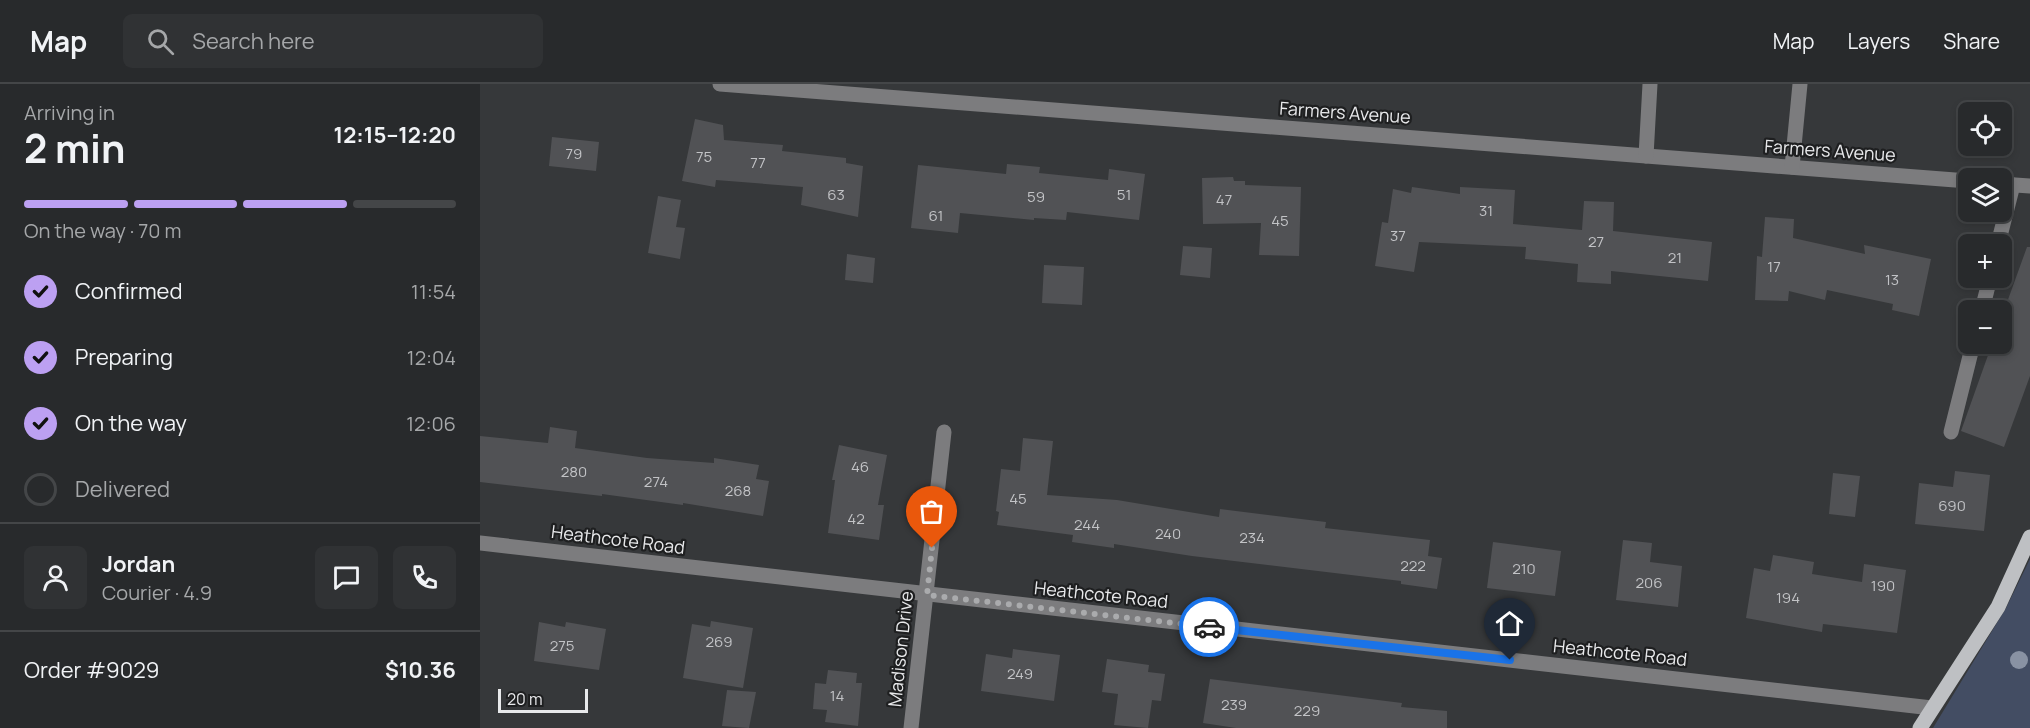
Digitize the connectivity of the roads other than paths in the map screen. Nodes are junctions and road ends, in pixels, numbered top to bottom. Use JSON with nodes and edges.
{"nodes":[{"id":1,"x":720,"y":84,"type":"edge"},
{"id":2,"x":1650,"y":84,"type":"edge"},
{"id":3,"x":1800,"y":84,"type":"edge"},
{"id":4,"x":1646,"y":156,"type":"junction"},
{"id":5,"x":1792,"y":167,"type":"junction"},
{"id":6,"x":1958,"y":180,"type":"edge"},
{"id":7,"x":2012,"y":184,"type":"edge"},
{"id":8,"x":2030,"y":186,"type":"edge"},
{"id":9,"x":1970,"y":354,"type":"edge"},
{"id":10,"x":944,"y":432,"type":"dead end"},
{"id":11,"x":1951,"y":432,"type":"dead end"},
{"id":12,"x":2030,"y":537,"type":"edge"},
{"id":13,"x":480,"y":543,"type":"edge"},
{"id":14,"x":927,"y":595,"type":"junction"},
{"id":15,"x":1932,"y":708,"type":"junction"},
{"id":16,"x":911,"y":728,"type":"edge"},
{"id":17,"x":1920,"y":728,"type":"edge"}],
"edges":[{"from":1,"to":4,"type":"street","name":"Farmers Avenue"},
{"from":2,"to":4,"type":"street"},
{"from":3,"to":5,"type":"street"},
{"from":4,"to":5,"type":"street","name":"Farmers Avenue"},
{"from":5,"to":6,"type":"street","name":"Farmers Avenue"},
{"from":7,"to":8,"type":"street"},
{"from":9,"to":11,"type":"street"},
{"from":10,"to":14,"type":"street","name":"Madison Drive"},
{"from":12,"to":15,"type":"main road"},
{"from":13,"to":14,"type":"street","name":"Heathcote Road"},
{"from":14,"to":15,"type":"street","name":"Heathcote Road"},
{"from":14,"to":16,"type":"street","name":"Madison Drive"},
{"from":15,"to":17,"type":"main road"}]}
